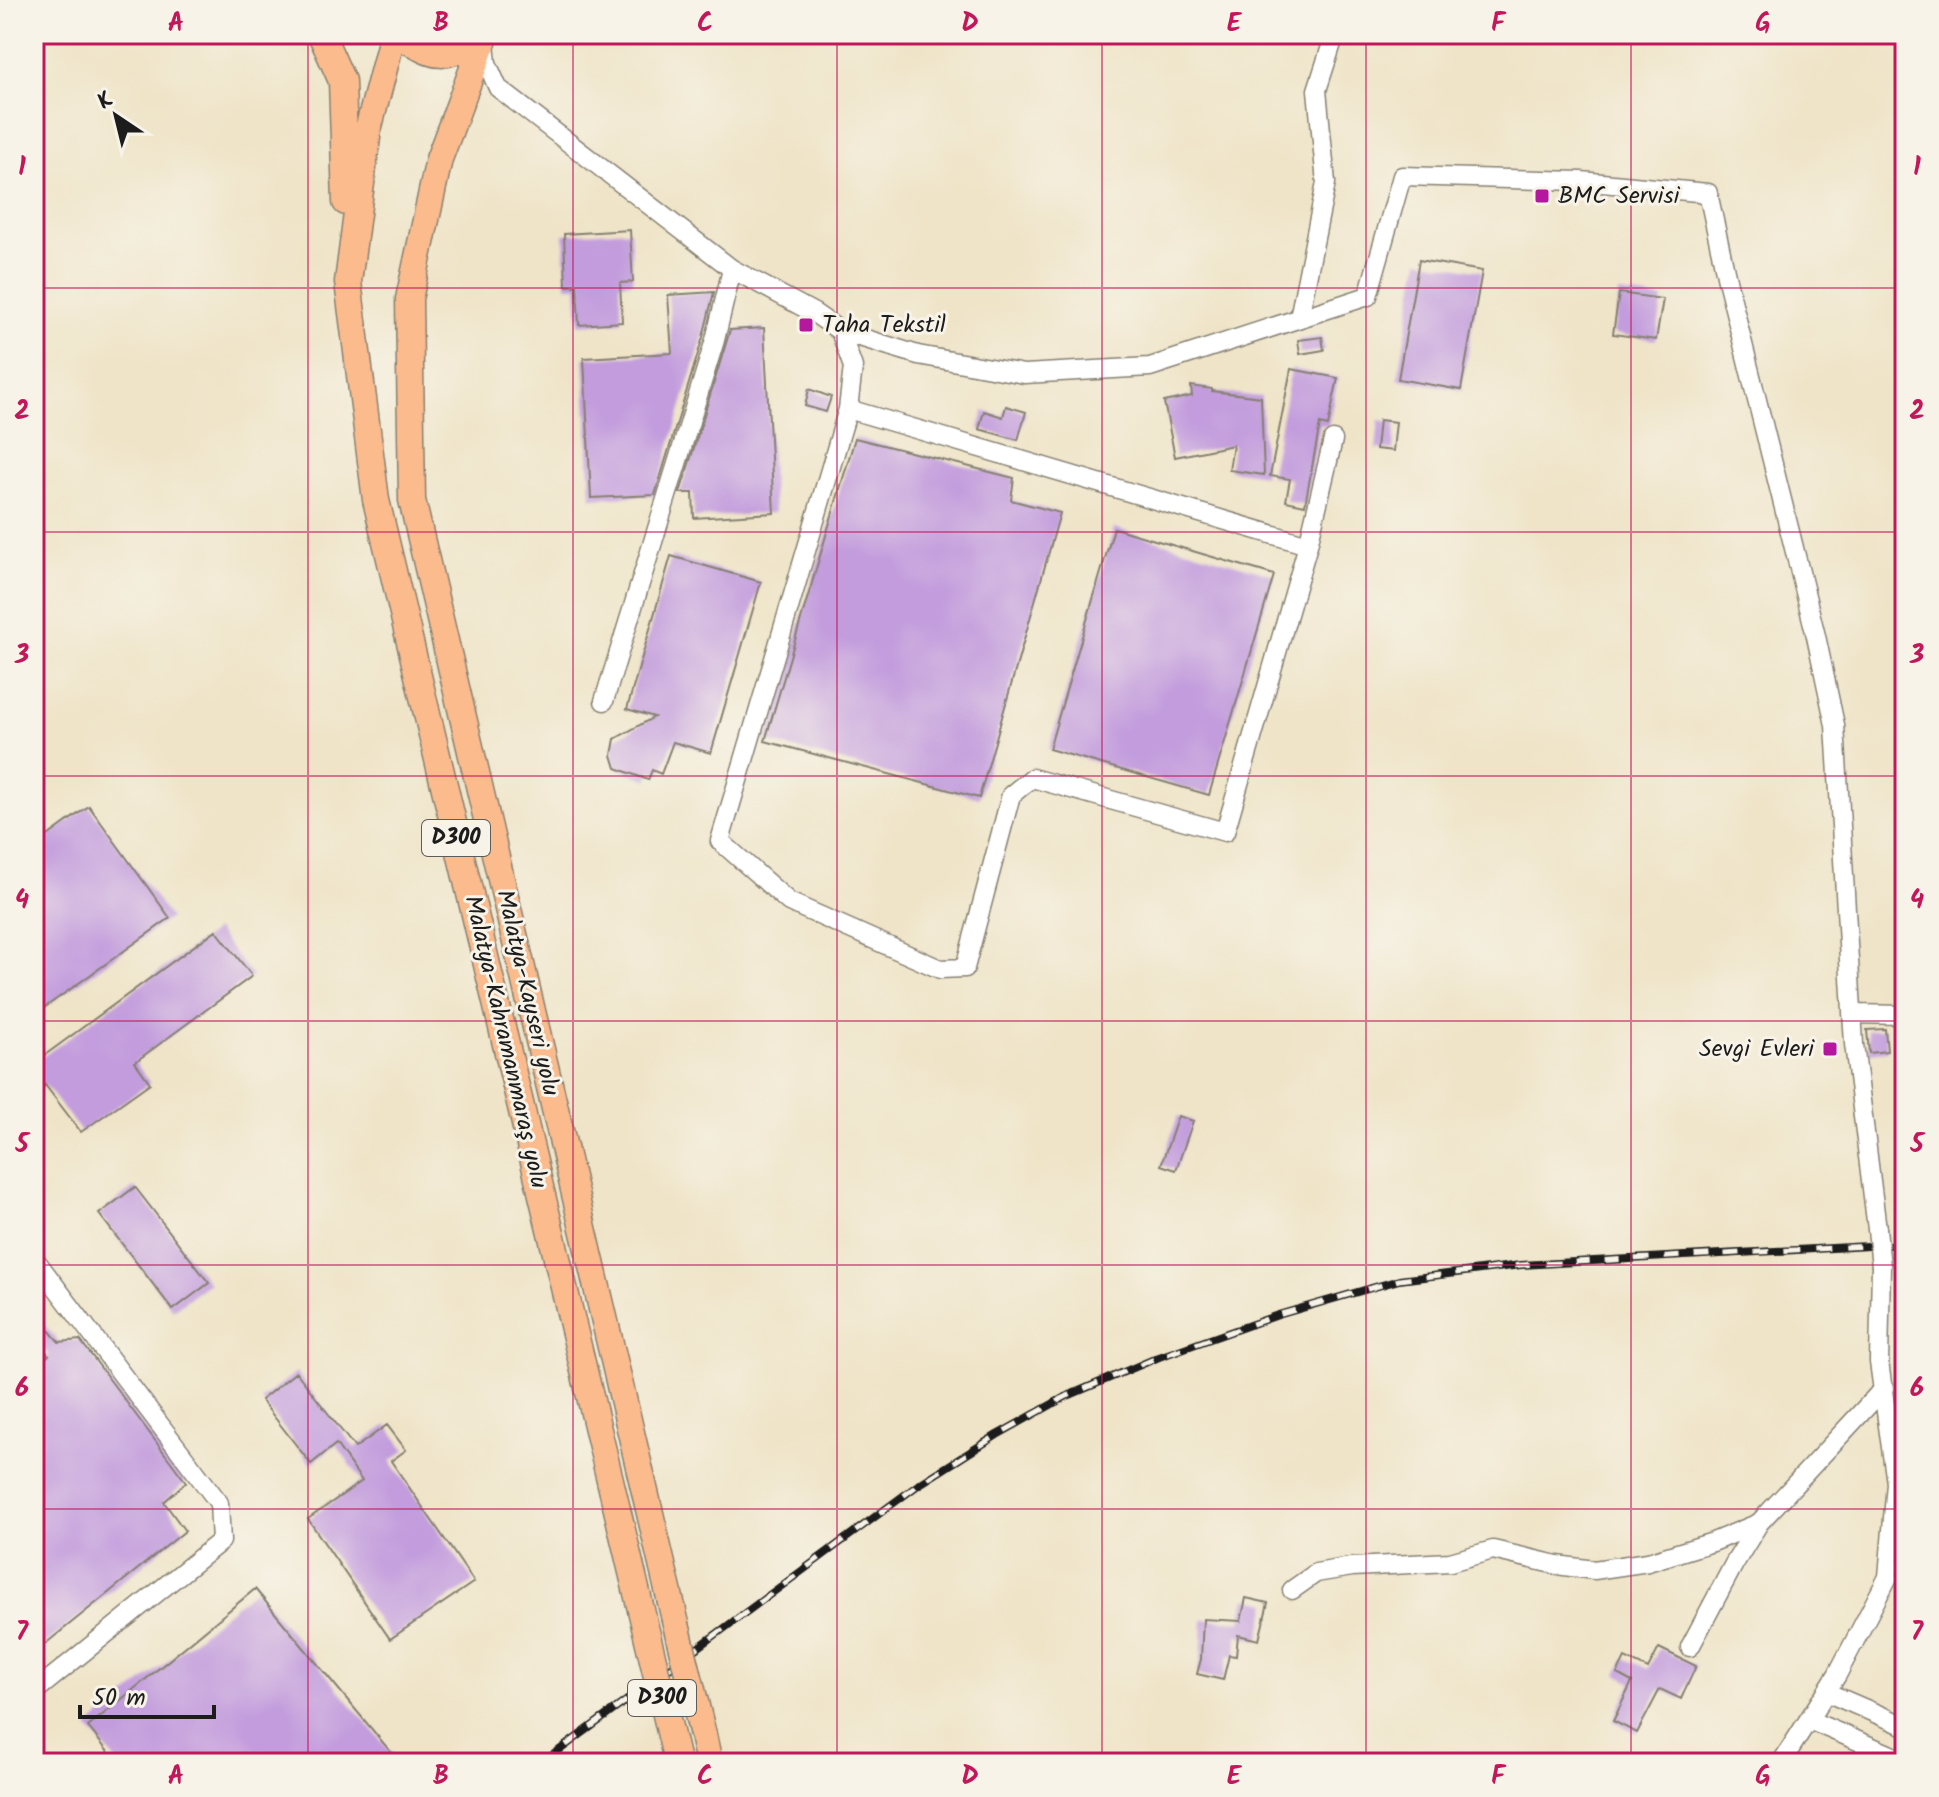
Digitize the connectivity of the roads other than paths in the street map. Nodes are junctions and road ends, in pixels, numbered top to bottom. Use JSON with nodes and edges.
{"nodes":[{"id":1,"x":321,"y":34,"type":"edge"},
{"id":2,"x":395,"y":34,"type":"edge"},
{"id":3,"x":1335,"y":34,"type":"edge"},
{"id":4,"x":484,"y":35,"type":"edge"},
{"id":5,"x":732,"y":269,"type":"junction"},
{"id":6,"x":348,"y":282,"type":"junction"},
{"id":7,"x":1299,"y":318,"type":"junction"},
{"id":8,"x":840,"y":331,"type":"junction"},
{"id":9,"x":848,"y":409,"type":"junction"},
{"id":10,"x":1333,"y":440,"type":"dead end"},
{"id":11,"x":1308,"y":545,"type":"junction"},
{"id":12,"x":604,"y":701,"type":"dead end"},
{"id":13,"x":1852,"y":1014,"type":"junction"},
{"id":14,"x":1905,"y":1015,"type":"edge"},
{"id":15,"x":34,"y":1259,"type":"edge"},
{"id":16,"x":1884,"y":1388,"type":"junction"},
{"id":17,"x":1759,"y":1523,"type":"junction"},
{"id":18,"x":1292,"y":1590,"type":"dead end"},
{"id":19,"x":1690,"y":1647,"type":"dead end"},
{"id":20,"x":34,"y":1692,"type":"edge"},
{"id":21,"x":1826,"y":1692,"type":"junction"},
{"id":22,"x":1809,"y":1720,"type":"junction"},
{"id":23,"x":1905,"y":1726,"type":"edge"},
{"id":24,"x":1905,"y":1761,"type":"edge"},
{"id":25,"x":677,"y":1762,"type":"edge"},
{"id":26,"x":709,"y":1763,"type":"edge"},
{"id":27,"x":1781,"y":1763,"type":"edge"}],
"edges":[{"from":1,"to":6,"type":"highway"},
{"from":2,"to":4,"type":"highway"},
{"from":2,"to":6,"type":"highway","name":"Malatya-Kahramanmaraş yolu","number":"D300"},
{"from":3,"to":7,"type":"street"},
{"from":4,"to":5,"type":"street"},
{"from":4,"to":26,"type":"highway","name":"Malatya-Kayseri yolu","number":"D300","bridge":true},
{"from":5,"to":8,"type":"street"},
{"from":5,"to":12,"type":"street"},
{"from":6,"to":25,"type":"highway","name":"Malatya-Kahramanmaraş yolu","number":"D300","bridge":true},
{"from":7,"to":8,"type":"street"},
{"from":7,"to":13,"type":"street"},
{"from":8,"to":9,"type":"street"},
{"from":9,"to":11,"type":"street"},
{"from":9,"to":11,"type":"street"},
{"from":10,"to":11,"type":"street"},
{"from":13,"to":14,"type":"street"},
{"from":13,"to":16,"type":"street","bridge":true},
{"from":15,"to":20,"type":"street"},
{"from":16,"to":17,"type":"street"},
{"from":16,"to":21,"type":"street"},
{"from":17,"to":18,"type":"street"},
{"from":17,"to":19,"type":"street"},
{"from":21,"to":22,"type":"street"},
{"from":21,"to":23,"type":"street"},
{"from":22,"to":24,"type":"street"},
{"from":22,"to":27,"type":"street"}]}
